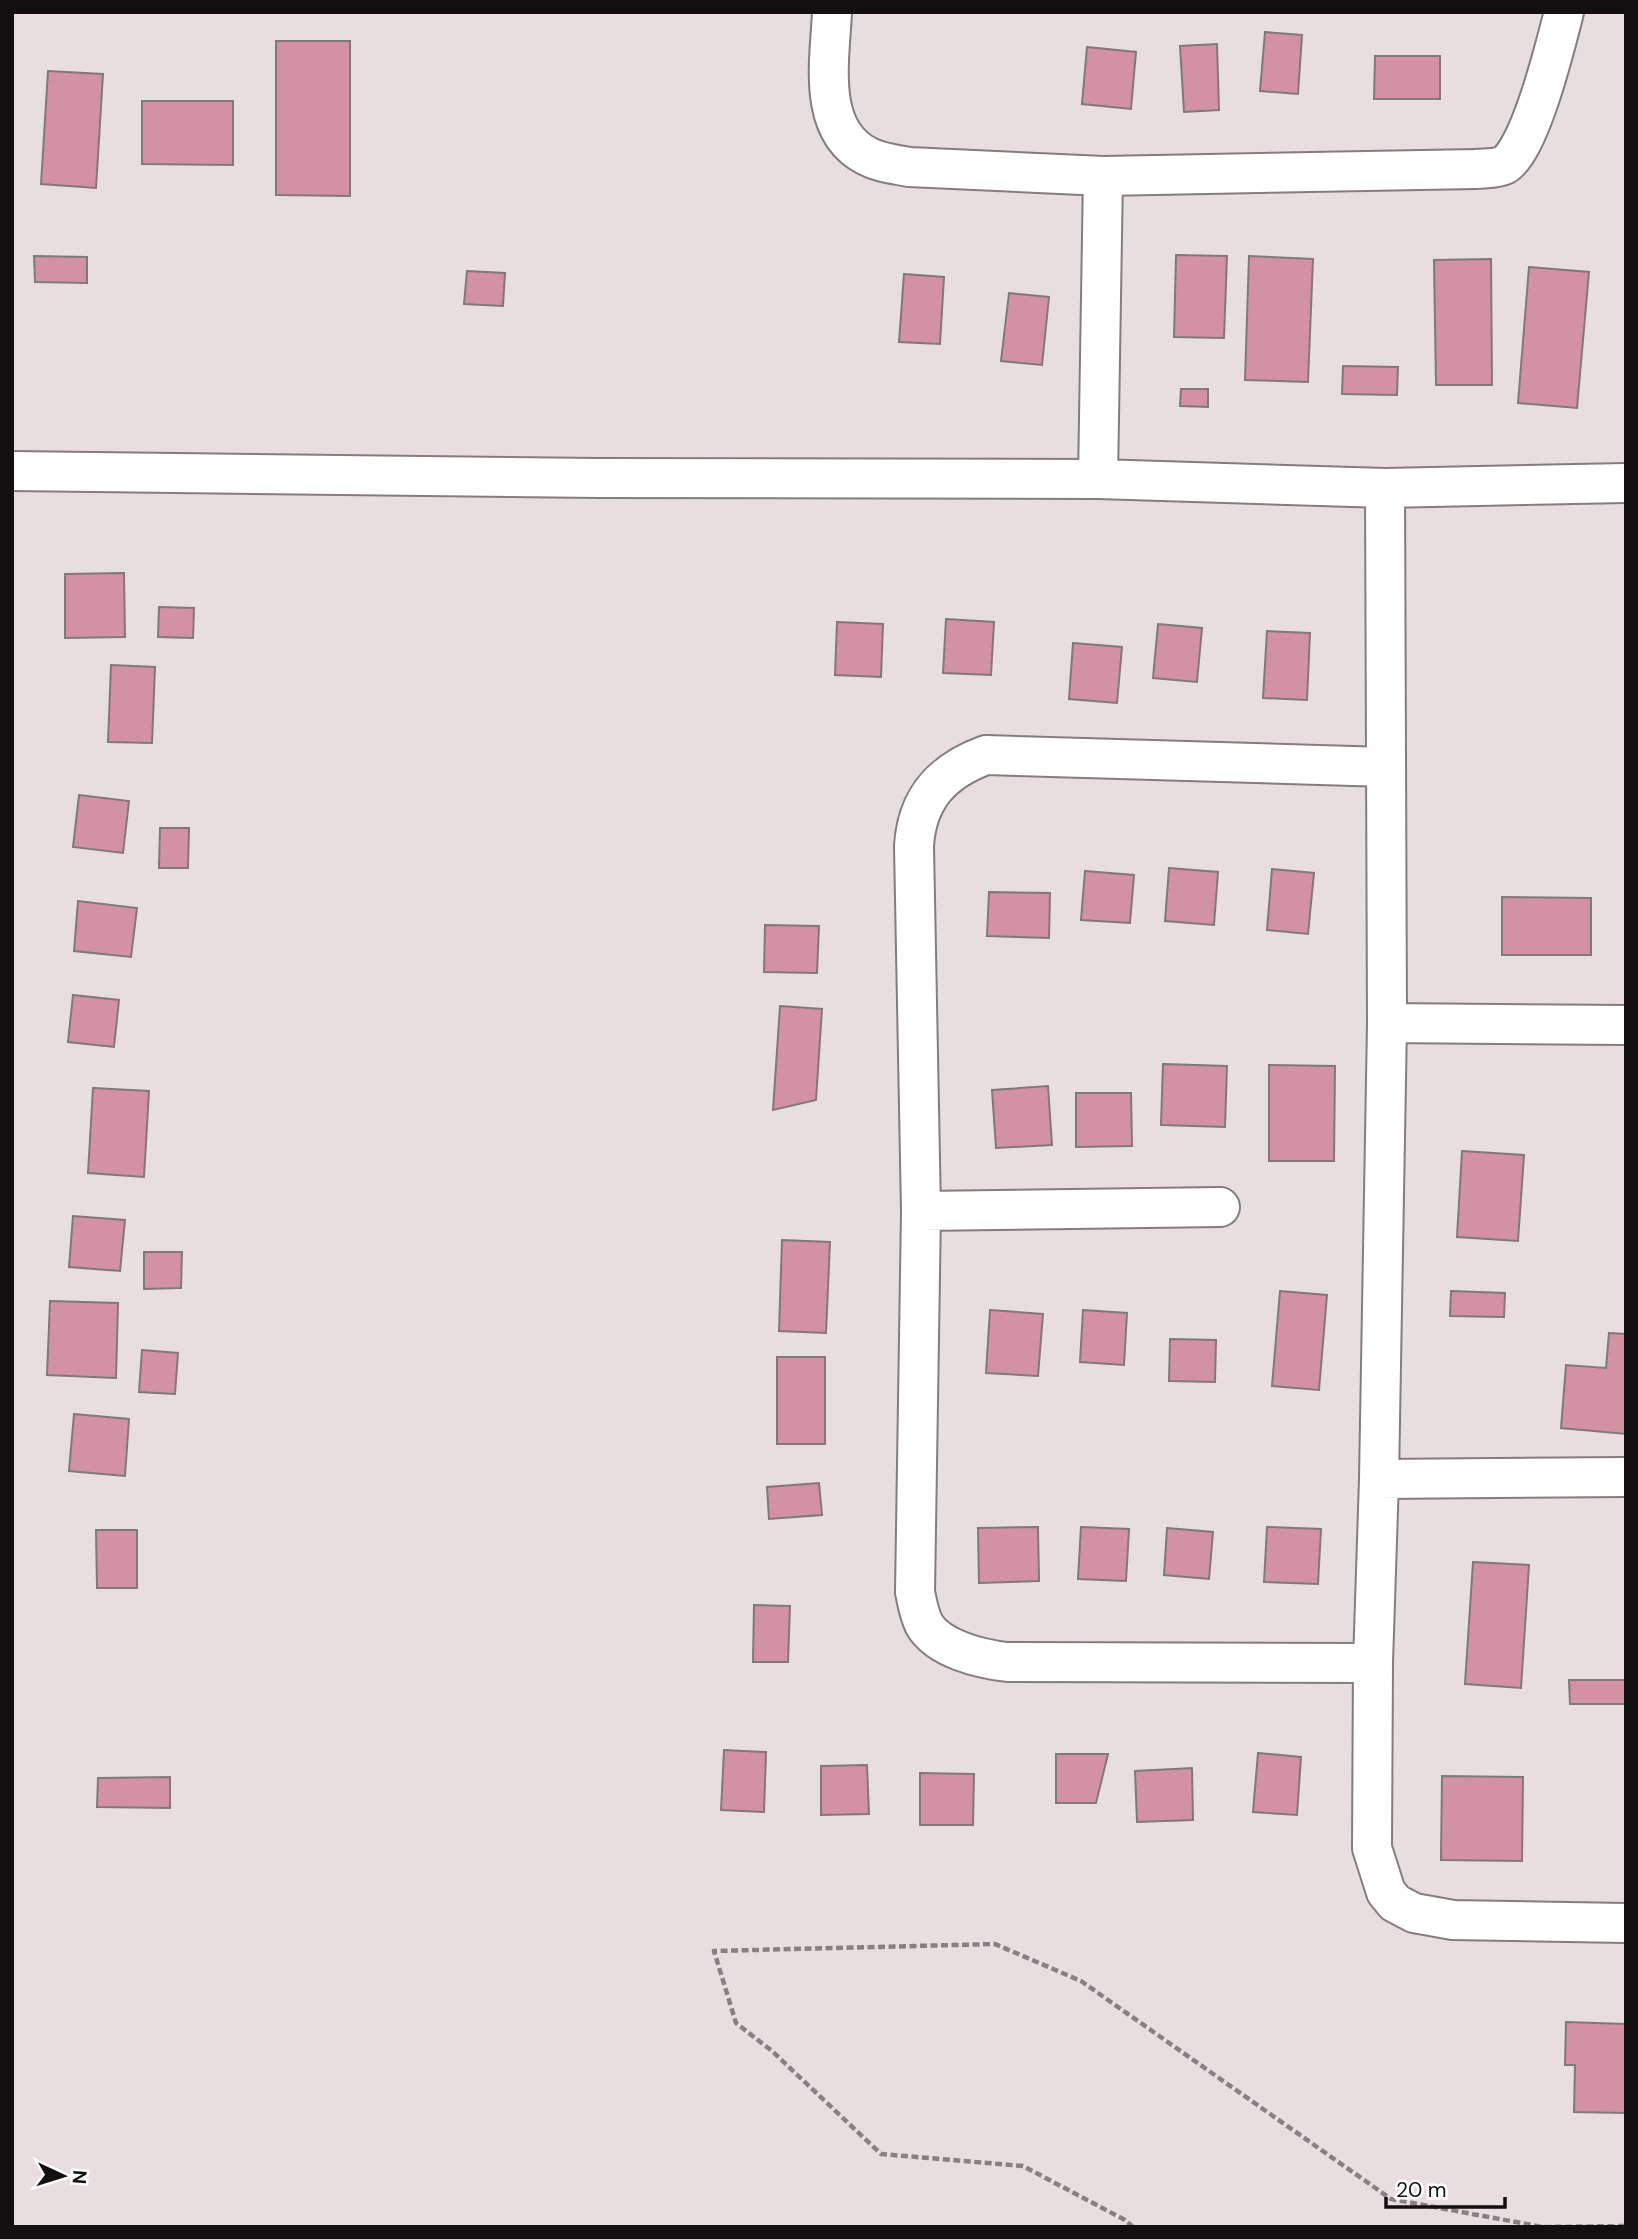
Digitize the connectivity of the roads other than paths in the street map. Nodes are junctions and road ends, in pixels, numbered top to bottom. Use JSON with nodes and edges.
{"nodes":[{"id":1,"x":832,"y":12,"type":"edge"},
{"id":2,"x":1564,"y":12,"type":"edge"},
{"id":3,"x":1102,"y":176,"type":"junction"},
{"id":4,"x":12,"y":471,"type":"edge"},
{"id":5,"x":1098,"y":479,"type":"junction"},
{"id":6,"x":1626,"y":483,"type":"edge"},
{"id":7,"x":1385,"y":488,"type":"junction"},
{"id":8,"x":1386,"y":767,"type":"junction"},
{"id":9,"x":1387,"y":1023,"type":"junction"},
{"id":10,"x":1626,"y":1025,"type":"edge"},
{"id":11,"x":1220,"y":1207,"type":"dead end"},
{"id":12,"x":921,"y":1210,"type":"junction"},
{"id":13,"x":1626,"y":1477,"type":"edge"},
{"id":14,"x":1379,"y":1479,"type":"junction"},
{"id":15,"x":1373,"y":1663,"type":"junction"},
{"id":16,"x":1626,"y":1923,"type":"edge"}],
"edges":[{"from":1,"to":3,"type":"street"},
{"from":2,"to":3,"type":"street"},
{"from":3,"to":5,"type":"street"},
{"from":4,"to":5,"type":"street"},
{"from":5,"to":7,"type":"street"},
{"from":6,"to":7,"type":"street"},
{"from":7,"to":8,"type":"street"},
{"from":8,"to":9,"type":"street"},
{"from":8,"to":12,"type":"street"},
{"from":9,"to":10,"type":"street"},
{"from":9,"to":14,"type":"street"},
{"from":11,"to":12,"type":"street"},
{"from":12,"to":15,"type":"street"},
{"from":13,"to":14,"type":"street"},
{"from":14,"to":15,"type":"street"},
{"from":15,"to":16,"type":"street"}]}
